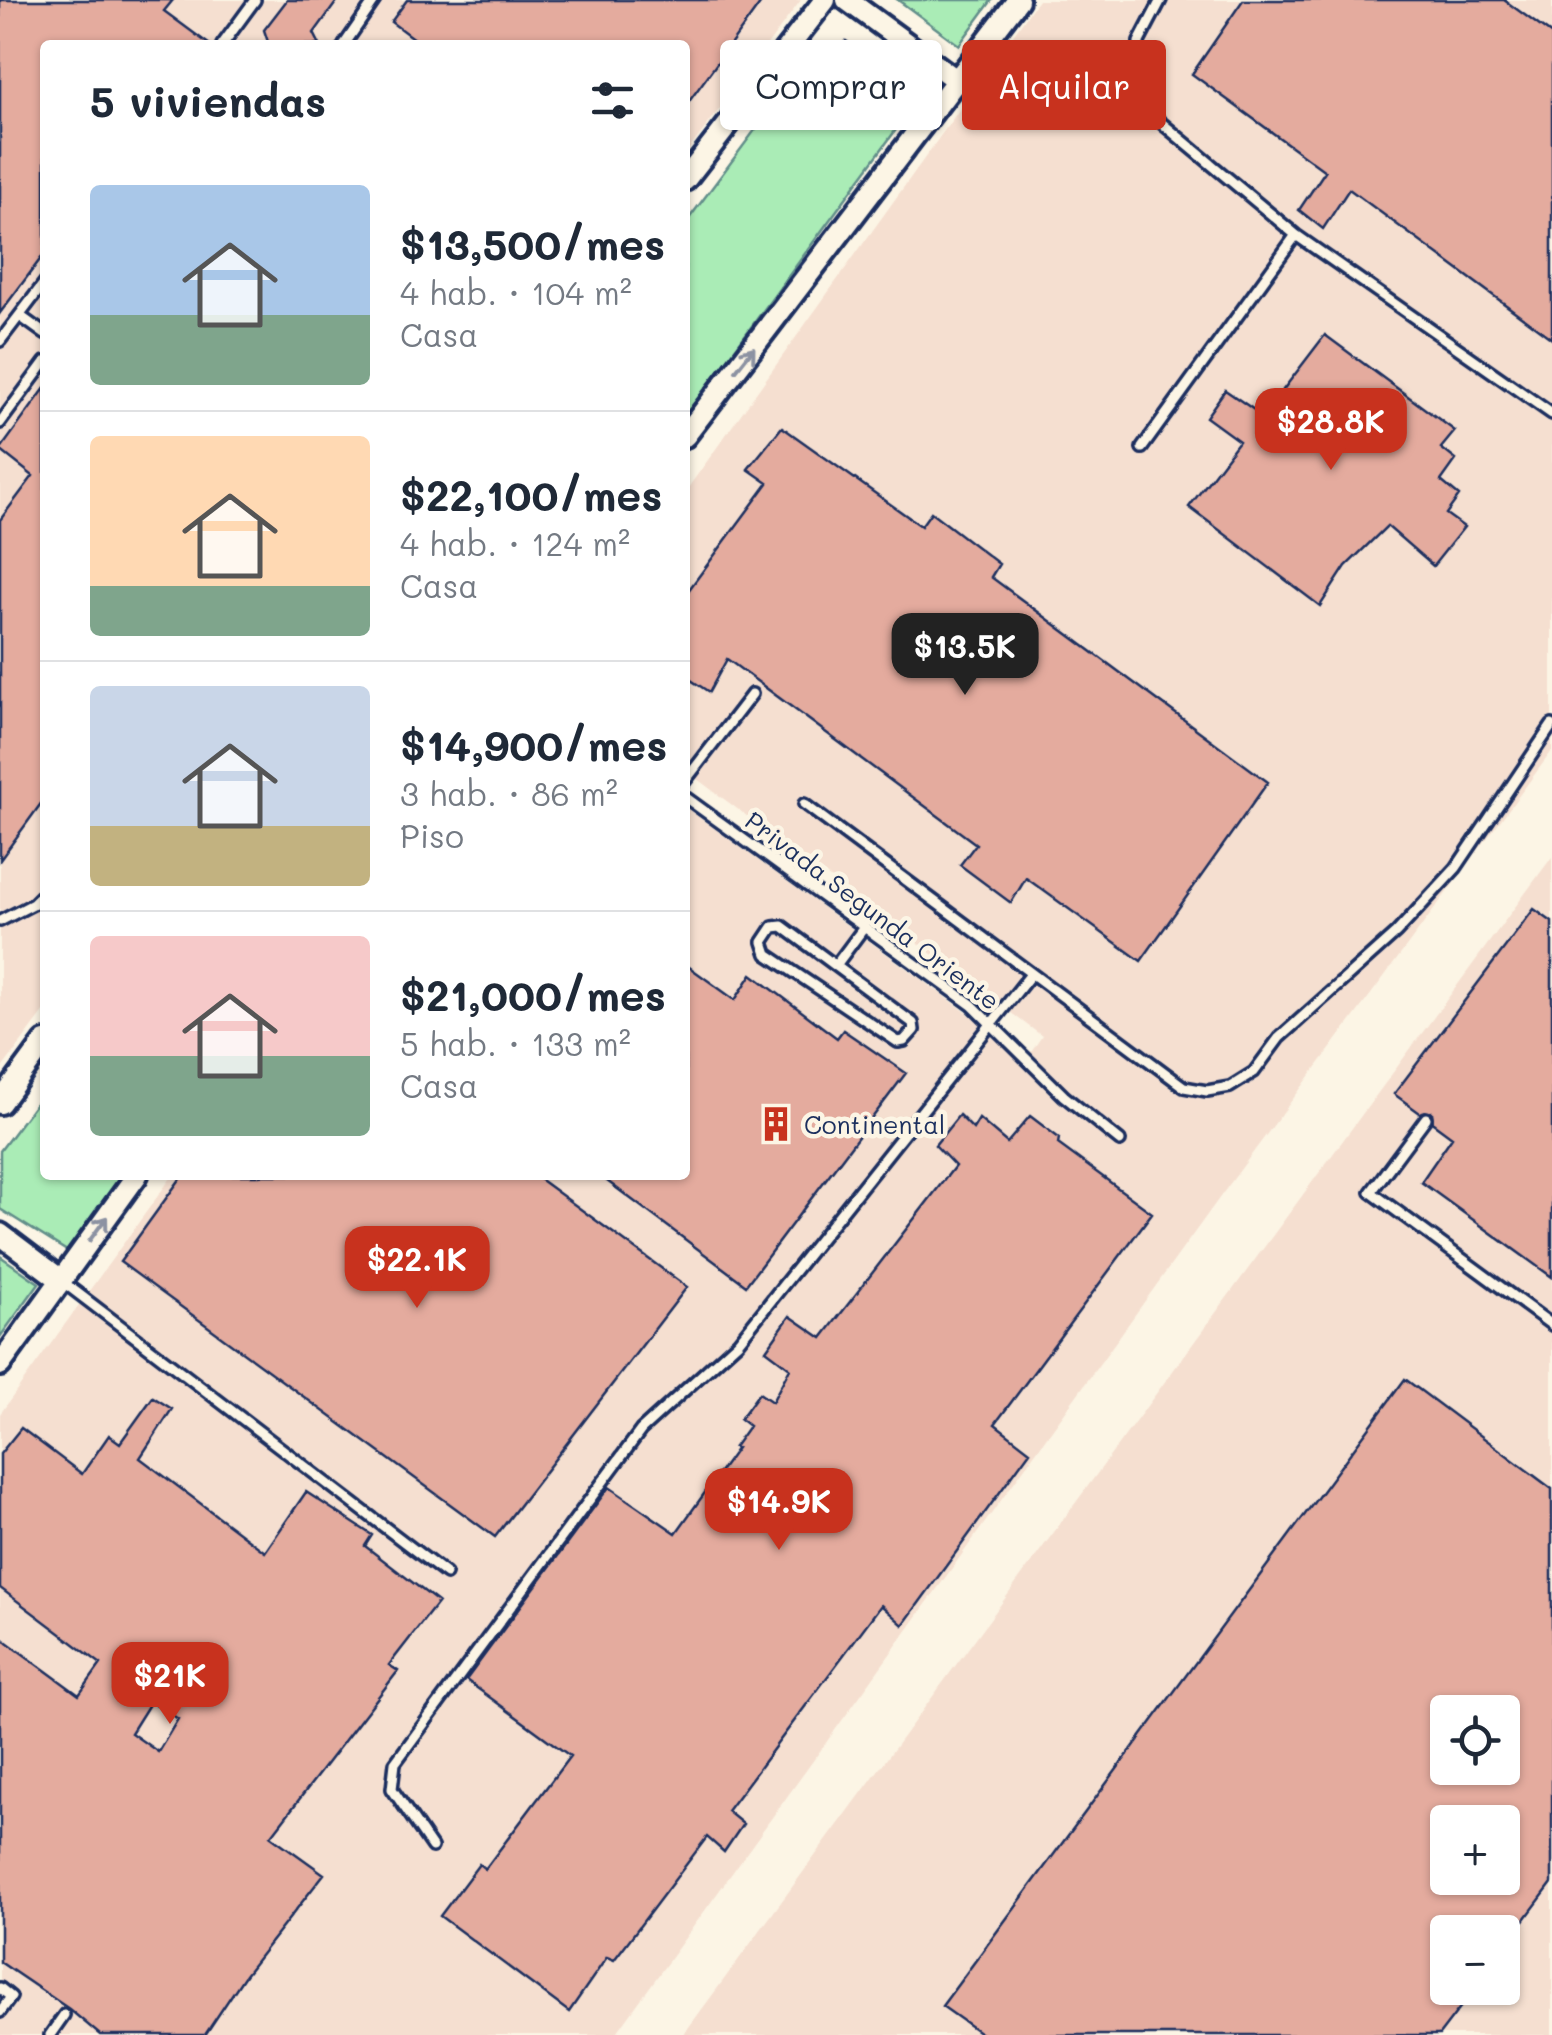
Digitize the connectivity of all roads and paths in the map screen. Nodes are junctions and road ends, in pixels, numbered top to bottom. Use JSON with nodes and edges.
{"nodes":[{"id":1,"x":255,"y":0,"type":"edge"},
{"id":2,"x":375,"y":0,"type":"edge"},
{"id":3,"x":826,"y":0,"type":"edge"},
{"id":4,"x":847,"y":0,"type":"edge"},
{"id":5,"x":1018,"y":0,"type":"edge"},
{"id":6,"x":1161,"y":0,"type":"edge"},
{"id":7,"x":226,"y":40,"type":"edge"},
{"id":8,"x":347,"y":40,"type":"edge"},
{"id":9,"x":958,"y":82,"type":"junction"},
{"id":10,"x":690,"y":174,"type":"edge"},
{"id":11,"x":1296,"y":235,"type":"junction"},
{"id":12,"x":40,"y":289,"type":"edge"},
{"id":13,"x":20,"y":316,"type":"junction"},
{"id":14,"x":40,"y":330,"type":"edge"},
{"id":15,"x":0,"y":341,"type":"edge"},
{"id":16,"x":40,"y":369,"type":"edge"},
{"id":17,"x":1552,"y":414,"type":"edge"},
{"id":18,"x":0,"y":423,"type":"edge"},
{"id":19,"x":690,"y":430,"type":"edge"},
{"id":20,"x":1142,"y":448,"type":"dead end"},
{"id":21,"x":752,"y":694,"type":"dead end"},
{"id":22,"x":1552,"y":725,"type":"edge"},
{"id":23,"x":690,"y":775,"type":"edge"},
{"id":24,"x":690,"y":801,"type":"edge"},
{"id":25,"x":804,"y":804,"type":"dead end"},
{"id":26,"x":40,"y":897,"type":"edge"},
{"id":27,"x":0,"y":921,"type":"edge"},
{"id":28,"x":864,"y":926,"type":"junction"},
{"id":29,"x":836,"y":965,"type":"junction"},
{"id":30,"x":1031,"y":974,"type":"junction"},
{"id":31,"x":994,"y":1024,"type":"junction"},
{"id":32,"x":40,"y":1049,"type":"edge"},
{"id":33,"x":0,"y":1104,"type":"edge"},
{"id":34,"x":1426,"y":1118,"type":"dead end"},
{"id":35,"x":1120,"y":1141,"type":"dead end"},
{"id":36,"x":133,"y":1180,"type":"edge"},
{"id":37,"x":0,"y":1234,"type":"edge"},
{"id":38,"x":61,"y":1280,"type":"junction"},
{"id":39,"x":1552,"y":1325,"type":"edge"},
{"id":40,"x":0,"y":1365,"type":"edge"},
{"id":41,"x":446,"y":1574,"type":"dead end"},
{"id":42,"x":432,"y":1847,"type":"dead end"},
{"id":43,"x":0,"y":1988,"type":"edge"},
{"id":44,"x":0,"y":2012,"type":"edge"},
{"id":45,"x":64,"y":2015,"type":"dead end"},
{"id":46,"x":50,"y":2035,"type":"edge"}],
"edges":[{"from":1,"to":7,"type":"lane"},
{"from":2,"to":8,"type":"lane"},
{"from":3,"to":10,"type":"street"},
{"from":4,"to":9,"type":"street"},
{"from":5,"to":9,"type":"street"},
{"from":6,"to":11,"type":"lane"},
{"from":19,"to":9,"type":"street","one_way":true},
{"from":11,"to":17,"type":"lane"},
{"from":11,"to":20,"type":"lane"},
{"from":12,"to":13,"type":"lane"},
{"from":13,"to":14,"type":"lane"},
{"from":13,"to":15,"type":"lane"},
{"from":16,"to":18,"type":"lane"},
{"from":21,"to":23,"type":"lane"},
{"from":22,"to":30,"type":"lane"},
{"from":24,"to":28,"type":"lane","name":"Privada Segunda Oriente"},
{"from":25,"to":30,"type":"lane"},
{"from":26,"to":27,"type":"lane"},
{"from":28,"to":29,"type":"lane"},
{"from":28,"to":31,"type":"lane","name":"Privada Segunda Oriente"},
{"from":29,"to":29,"type":"lane"},
{"from":30,"to":31,"type":"lane"},
{"from":31,"to":35,"type":"lane","name":"Privada Segunda Oriente"},
{"from":31,"to":42,"type":"lane"},
{"from":32,"to":33,"type":"street"},
{"from":34,"to":39,"type":"lane"},
{"from":38,"to":36,"type":"street","one_way":true},
{"from":37,"to":38,"type":"street"},
{"from":38,"to":40,"type":"street"},
{"from":38,"to":41,"type":"lane"},
{"from":43,"to":44,"type":"lane"},
{"from":45,"to":46,"type":"lane"}]}
